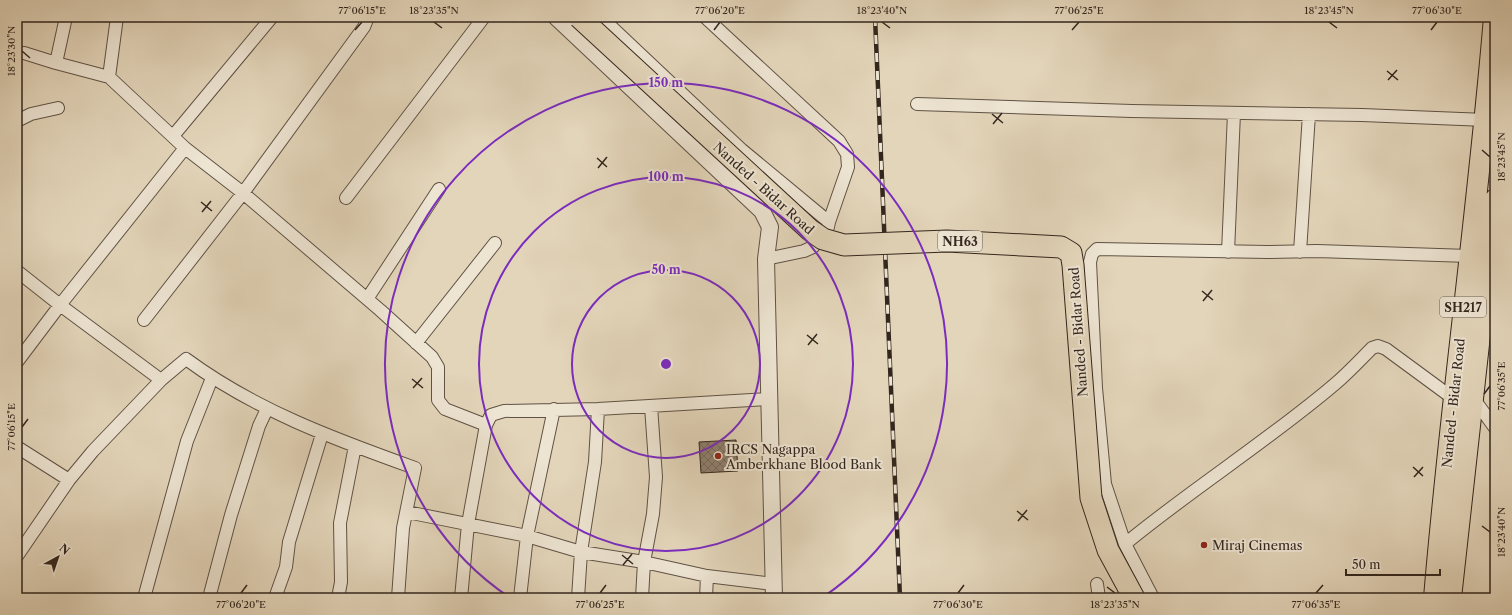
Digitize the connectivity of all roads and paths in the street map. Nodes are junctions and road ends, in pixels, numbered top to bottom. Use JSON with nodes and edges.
{"nodes":[{"id":1,"x":66,"y":17,"type":"edge"},
{"id":2,"x":117,"y":17,"type":"edge"},
{"id":3,"x":272,"y":17,"type":"edge"},
{"id":4,"x":368,"y":17,"type":"edge"},
{"id":5,"x":484,"y":17,"type":"edge"},
{"id":6,"x":556,"y":17,"type":"edge"},
{"id":7,"x":579,"y":17,"type":"edge"},
{"id":8,"x":601,"y":17,"type":"edge"},
{"id":9,"x":705,"y":17,"type":"edge"},
{"id":10,"x":1494,"y":17,"type":"edge"},
{"id":11,"x":24,"y":53,"type":"dead end"},
{"id":12,"x":56,"y":64,"type":"junction"},
{"id":13,"x":109,"y":77,"type":"junction"},
{"id":14,"x":917,"y":104,"type":"dead end"},
{"id":15,"x":58,"y":108,"type":"dead end"},
{"id":16,"x":1234,"y":113,"type":"junction"},
{"id":17,"x":1310,"y":114,"type":"junction"},
{"id":18,"x":1486,"y":120,"type":"junction"},
{"id":19,"x":17,"y":121,"type":"edge"},
{"id":20,"x":173,"y":136,"type":"junction"},
{"id":21,"x":186,"y":148,"type":"junction"},
{"id":22,"x":439,"y":189,"type":"dead end"},
{"id":23,"x":243,"y":193,"type":"junction"},
{"id":24,"x":346,"y":198,"type":"dead end"},
{"id":25,"x":1495,"y":199,"type":"edge"},
{"id":26,"x":829,"y":222,"type":"junction"},
{"id":27,"x":495,"y":243,"type":"dead end"},
{"id":28,"x":1228,"y":252,"type":"junction"},
{"id":29,"x":1300,"y":252,"type":"junction"},
{"id":30,"x":1469,"y":256,"type":"junction"},
{"id":31,"x":766,"y":260,"type":"junction"},
{"id":32,"x":17,"y":271,"type":"edge"},
{"id":33,"x":367,"y":299,"type":"junction"},
{"id":34,"x":60,"y":305,"type":"junction"},
{"id":35,"x":144,"y":320,"type":"dead end"},
{"id":36,"x":416,"y":343,"type":"junction"},
{"id":37,"x":17,"y":362,"type":"edge"},
{"id":38,"x":212,"y":378,"type":"junction"},
{"id":39,"x":161,"y":380,"type":"junction"},
{"id":40,"x":769,"y":399,"type":"junction"},
{"id":41,"x":1454,"y":399,"type":"junction"},
{"id":42,"x":1474,"y":399,"type":"junction"},
{"id":43,"x":651,"y":406,"type":"junction"},
{"id":44,"x":598,"y":408,"type":"junction"},
{"id":45,"x":267,"y":409,"type":"junction"},
{"id":46,"x":554,"y":409,"type":"junction"},
{"id":47,"x":486,"y":425,"type":"junction"},
{"id":48,"x":1495,"y":428,"type":"edge"},
{"id":49,"x":322,"y":434,"type":"junction"},
{"id":50,"x":355,"y":446,"type":"junction"},
{"id":51,"x":17,"y":447,"type":"edge"},
{"id":52,"x":69,"y":480,"type":"junction"},
{"id":53,"x":407,"y":512,"type":"junction"},
{"id":54,"x":468,"y":524,"type":"junction"},
{"id":55,"x":527,"y":536,"type":"junction"},
{"id":56,"x":1125,"y":544,"type":"junction"},
{"id":57,"x":581,"y":552,"type":"junction"},
{"id":58,"x":17,"y":556,"type":"edge"},
{"id":59,"x":644,"y":562,"type":"junction"},
{"id":60,"x":707,"y":576,"type":"junction"},
{"id":61,"x":1098,"y":584,"type":"dead end"},
{"id":62,"x":774,"y":591,"type":"edge"},
{"id":63,"x":144,"y":598,"type":"edge"},
{"id":64,"x":209,"y":598,"type":"edge"},
{"id":65,"x":275,"y":598,"type":"edge"},
{"id":66,"x":338,"y":598,"type":"edge"},
{"id":67,"x":398,"y":598,"type":"edge"},
{"id":68,"x":461,"y":598,"type":"edge"},
{"id":69,"x":520,"y":598,"type":"edge"},
{"id":70,"x":578,"y":598,"type":"edge"},
{"id":71,"x":642,"y":598,"type":"edge"},
{"id":72,"x":706,"y":598,"type":"edge"},
{"id":73,"x":1099,"y":598,"type":"edge"},
{"id":74,"x":1134,"y":598,"type":"edge"},
{"id":75,"x":1153,"y":598,"type":"edge"},
{"id":76,"x":1434,"y":598,"type":"edge"},
{"id":77,"x":1451,"y":598,"type":"edge"}],
"edges":[{"from":1,"to":12,"type":"street"},
{"from":2,"to":13,"type":"street"},
{"from":3,"to":20,"type":"street"},
{"from":4,"to":23,"type":"street"},
{"from":5,"to":24,"type":"street"},
{"from":6,"to":31,"type":"street"},
{"from":7,"to":74,"type":"highway","name":"Nanded - Bidar Road","number":"NH63","bridge":true},
{"from":8,"to":26,"type":"street"},
{"from":9,"to":26,"type":"street"},
{"from":10,"to":18,"type":"main road","name":"Nanded - Bidar Road","number":"SH217"},
{"from":11,"to":12,"type":"street"},
{"from":12,"to":13,"type":"street"},
{"from":13,"to":20,"type":"street"},
{"from":14,"to":16,"type":"street"},
{"from":15,"to":19,"type":"street"},
{"from":16,"to":17,"type":"street"},
{"from":16,"to":28,"type":"street"},
{"from":17,"to":18,"type":"street"},
{"from":17,"to":29,"type":"street"},
{"from":18,"to":30,"type":"main road","name":"Nanded - Bidar Road","number":"SH217"},
{"from":20,"to":21,"type":"street"},
{"from":21,"to":23,"type":"street"},
{"from":21,"to":34,"type":"street"},
{"from":22,"to":33,"type":"street"},
{"from":23,"to":33,"type":"street"},
{"from":23,"to":35,"type":"street"},
{"from":25,"to":42,"type":"main road","name":"Nanded - Bidar Road","number":"SH217"},
{"from":26,"to":31,"type":"street"},
{"from":27,"to":36,"type":"street"},
{"from":28,"to":29,"type":"street"},
{"from":28,"to":56,"type":"street"},
{"from":29,"to":30,"type":"street"},
{"from":30,"to":41,"type":"main road","name":"Nanded - Bidar Road","number":"SH217"},
{"from":31,"to":40,"type":"street"},
{"from":32,"to":34,"type":"street"},
{"from":33,"to":36,"type":"street"},
{"from":34,"to":37,"type":"street"},
{"from":34,"to":39,"type":"street"},
{"from":36,"to":47,"type":"street"},
{"from":38,"to":39,"type":"street"},
{"from":38,"to":45,"type":"street"},
{"from":38,"to":63,"type":"street"},
{"from":39,"to":52,"type":"street"},
{"from":40,"to":43,"type":"street"},
{"from":40,"to":62,"type":"street"},
{"from":41,"to":56,"type":"street"},
{"from":41,"to":76,"type":"main road","name":"Nanded - Bidar Road","number":"SH217"},
{"from":42,"to":48,"type":"street"},
{"from":42,"to":77,"type":"main road","name":"Nanded - Bidar Road","number":"SH217"},
{"from":43,"to":44,"type":"street"},
{"from":43,"to":59,"type":"street"},
{"from":44,"to":46,"type":"street"},
{"from":44,"to":57,"type":"street"},
{"from":45,"to":49,"type":"street"},
{"from":45,"to":64,"type":"street"},
{"from":46,"to":47,"type":"street"},
{"from":46,"to":55,"type":"street"},
{"from":47,"to":54,"type":"street"},
{"from":49,"to":50,"type":"street"},
{"from":49,"to":65,"type":"street"},
{"from":50,"to":53,"type":"street"},
{"from":50,"to":66,"type":"street"},
{"from":51,"to":52,"type":"street"},
{"from":52,"to":58,"type":"street"},
{"from":53,"to":54,"type":"street"},
{"from":53,"to":67,"type":"street"},
{"from":54,"to":55,"type":"street"},
{"from":54,"to":68,"type":"street"},
{"from":55,"to":57,"type":"street"},
{"from":55,"to":69,"type":"street"},
{"from":56,"to":75,"type":"street"},
{"from":57,"to":59,"type":"street"},
{"from":57,"to":70,"type":"street"},
{"from":59,"to":60,"type":"street"},
{"from":59,"to":71,"type":"street"},
{"from":60,"to":62,"type":"street"},
{"from":60,"to":72,"type":"street"},
{"from":61,"to":73,"type":"street"}]}
